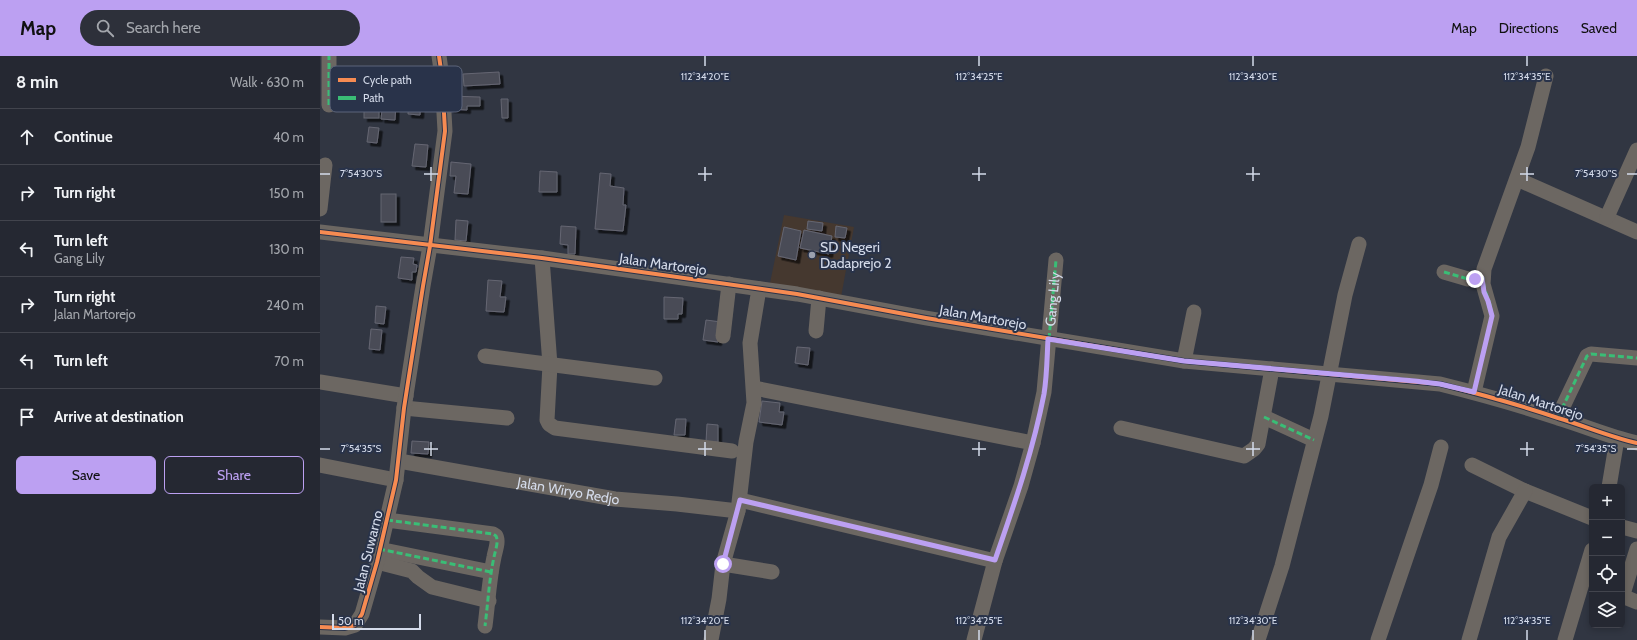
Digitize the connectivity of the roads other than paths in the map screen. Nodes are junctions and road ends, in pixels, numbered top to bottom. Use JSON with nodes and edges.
{"nodes":[{"id":1,"x":329,"y":56,"type":"edge"},
{"id":2,"x":439,"y":56,"type":"edge"},
{"id":3,"x":440,"y":66,"type":"edge"},
{"id":4,"x":1546,"y":76,"type":"dead end"},
{"id":5,"x":329,"y":105,"type":"dead end"},
{"id":6,"x":444,"y":112,"type":"edge"},
{"id":7,"x":1637,"y":150,"type":"edge"},
{"id":8,"x":325,"y":165,"type":"dead end"},
{"id":9,"x":1517,"y":179,"type":"junction"},
{"id":10,"x":320,"y":209,"type":"edge"},
{"id":11,"x":1607,"y":218,"type":"junction"},
{"id":12,"x":320,"y":232,"type":"edge"},
{"id":13,"x":1637,"y":232,"type":"edge"},
{"id":14,"x":1359,"y":244,"type":"dead end"},
{"id":15,"x":430,"y":246,"type":"junction"},
{"id":16,"x":542,"y":258,"type":"junction"},
{"id":17,"x":1056,"y":260,"type":"dead end"},
{"id":18,"x":1444,"y":272,"type":"dead end"},
{"id":19,"x":1482,"y":278,"type":"junction"},
{"id":20,"x":729,"y":284,"type":"junction"},
{"id":21,"x":759,"y":289,"type":"junction"},
{"id":22,"x":819,"y":298,"type":"junction"},
{"id":23,"x":1194,"y":312,"type":"dead end"},
{"id":24,"x":816,"y":331,"type":"dead end"},
{"id":25,"x":723,"y":336,"type":"dead end"},
{"id":26,"x":1048,"y":339,"type":"junction"},
{"id":27,"x":485,"y":356,"type":"dead end"},
{"id":28,"x":1637,"y":358,"type":"edge"},
{"id":29,"x":1184,"y":361,"type":"junction"},
{"id":30,"x":550,"y":364,"type":"junction"},
{"id":31,"x":1272,"y":370,"type":"junction"},
{"id":32,"x":1331,"y":375,"type":"junction"},
{"id":33,"x":655,"y":378,"type":"dead end"},
{"id":34,"x":320,"y":382,"type":"edge"},
{"id":35,"x":754,"y":388,"type":"junction"},
{"id":36,"x":1474,"y":392,"type":"junction"},
{"id":37,"x":405,"y":402,"type":"junction"},
{"id":38,"x":1264,"y":417,"type":"junction"},
{"id":39,"x":1558,"y":417,"type":"junction"},
{"id":40,"x":507,"y":418,"type":"dead end"},
{"id":41,"x":1121,"y":428,"type":"dead end"},
{"id":42,"x":1617,"y":439,"type":"junction"},
{"id":43,"x":1314,"y":440,"type":"junction"},
{"id":44,"x":1033,"y":442,"type":"junction"},
{"id":45,"x":1637,"y":443,"type":"edge"},
{"id":46,"x":1441,"y":447,"type":"dead end"},
{"id":47,"x":732,"y":451,"type":"dead end"},
{"id":48,"x":399,"y":460,"type":"junction"},
{"id":49,"x":1472,"y":464,"type":"dead end"},
{"id":50,"x":320,"y":465,"type":"edge"},
{"id":51,"x":396,"y":480,"type":"junction"},
{"id":52,"x":1610,"y":484,"type":"edge"},
{"id":53,"x":1525,"y":491,"type":"junction"},
{"id":54,"x":739,"y":505,"type":"junction"},
{"id":55,"x":1589,"y":517,"type":"edge"},
{"id":56,"x":387,"y":520,"type":"junction"},
{"id":57,"x":1625,"y":528,"type":"edge"},
{"id":58,"x":1637,"y":531,"type":"edge"},
{"id":59,"x":1637,"y":549,"type":"edge"},
{"id":60,"x":378,"y":556,"type":"junction"},
{"id":61,"x":1590,"y":556,"type":"edge"},
{"id":62,"x":995,"y":560,"type":"junction"},
{"id":63,"x":723,"y":564,"type":"junction"},
{"id":64,"x":491,"y":572,"type":"junction"},
{"id":65,"x":772,"y":572,"type":"dead end"},
{"id":66,"x":489,"y":601,"type":"junction"},
{"id":67,"x":1637,"y":602,"type":"edge"},
{"id":68,"x":484,"y":626,"type":"dead end"},
{"id":69,"x":320,"y":627,"type":"edge"},
{"id":70,"x":711,"y":640,"type":"edge"},
{"id":71,"x":974,"y":640,"type":"edge"},
{"id":72,"x":1258,"y":640,"type":"edge"},
{"id":73,"x":1378,"y":640,"type":"edge"},
{"id":74,"x":1468,"y":640,"type":"edge"},
{"id":75,"x":1565,"y":640,"type":"edge"}],
"edges":[{"from":1,"to":5,"type":"street"},
{"from":2,"to":3,"type":"street","name":"Jalan Suwarno"},
{"from":4,"to":9,"type":"street"},
{"from":6,"to":15,"type":"street","name":"Jalan Suwarno"},
{"from":7,"to":11,"type":"street"},
{"from":8,"to":10,"type":"street"},
{"from":9,"to":11,"type":"street"},
{"from":9,"to":19,"type":"street"},
{"from":11,"to":13,"type":"street"},
{"from":12,"to":15,"type":"street","name":"Jalan Martorejo"},
{"from":14,"to":32,"type":"street"},
{"from":15,"to":16,"type":"street","name":"Jalan Martorejo"},
{"from":15,"to":37,"type":"street","name":"Jalan Suwarno"},
{"from":16,"to":20,"type":"street","name":"Jalan Martorejo"},
{"from":16,"to":30,"type":"street"},
{"from":17,"to":26,"type":"street","name":"Gang Lily"},
{"from":18,"to":19,"type":"street"},
{"from":19,"to":36,"type":"street"},
{"from":20,"to":21,"type":"street","name":"Jalan Martorejo"},
{"from":20,"to":25,"type":"street"},
{"from":21,"to":22,"type":"street","name":"Jalan Martorejo"},
{"from":21,"to":35,"type":"street"},
{"from":22,"to":24,"type":"street"},
{"from":22,"to":26,"type":"street","name":"Jalan Martorejo"},
{"from":23,"to":29,"type":"street"},
{"from":26,"to":29,"type":"street","name":"Jalan Martorejo"},
{"from":26,"to":44,"type":"street","name":"Gang Lily"},
{"from":27,"to":30,"type":"street"},
{"from":28,"to":39,"type":"street"},
{"from":29,"to":31,"type":"street","name":"Jalan Martorejo"},
{"from":30,"to":33,"type":"street"},
{"from":30,"to":47,"type":"street"},
{"from":31,"to":32,"type":"street","name":"Jalan Martorejo"},
{"from":31,"to":38,"type":"street"},
{"from":32,"to":36,"type":"street","name":"Jalan Martorejo"},
{"from":32,"to":43,"type":"street"},
{"from":34,"to":37,"type":"street"},
{"from":35,"to":44,"type":"street"},
{"from":35,"to":54,"type":"street"},
{"from":36,"to":39,"type":"street","name":"Jalan Martorejo"},
{"from":37,"to":40,"type":"street"},
{"from":37,"to":48,"type":"street","name":"Jalan Suwarno"},
{"from":38,"to":41,"type":"street"},
{"from":38,"to":43,"type":"street"},
{"from":39,"to":42,"type":"street","name":"Jalan Martorejo"},
{"from":42,"to":45,"type":"street","name":"Jalan Martorejo"},
{"from":42,"to":52,"type":"street"},
{"from":43,"to":72,"type":"street"},
{"from":44,"to":62,"type":"street","name":"Gang Lily"},
{"from":46,"to":73,"type":"street"},
{"from":48,"to":51,"type":"street","name":"Jalan Suwarno"},
{"from":48,"to":54,"type":"street","name":"Jalan Wiryo Redjo"},
{"from":49,"to":53,"type":"street"},
{"from":50,"to":51,"type":"street"},
{"from":51,"to":56,"type":"street","name":"Jalan Suwarno"},
{"from":53,"to":55,"type":"street"},
{"from":53,"to":74,"type":"street"},
{"from":54,"to":62,"type":"street","name":"Jalan Wiryo Redjo"},
{"from":54,"to":63,"type":"street"},
{"from":56,"to":60,"type":"street","name":"Jalan Suwarno"},
{"from":56,"to":64,"type":"street"},
{"from":57,"to":58,"type":"street"},
{"from":59,"to":67,"type":"street"},
{"from":60,"to":64,"type":"street"},
{"from":60,"to":66,"type":"street"},
{"from":60,"to":69,"type":"street","name":"Jalan Suwarno"},
{"from":61,"to":75,"type":"street"},
{"from":62,"to":71,"type":"street","name":"Gang Lily"},
{"from":63,"to":65,"type":"street"},
{"from":63,"to":70,"type":"street"},
{"from":64,"to":66,"type":"street"},
{"from":66,"to":68,"type":"street"}]}
